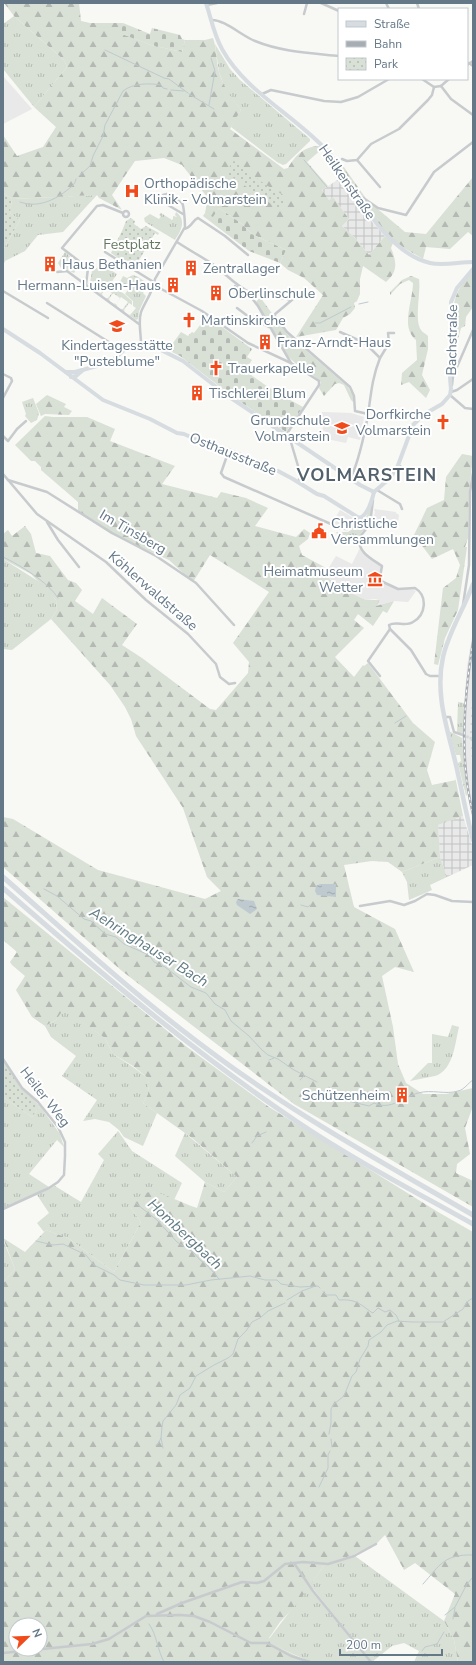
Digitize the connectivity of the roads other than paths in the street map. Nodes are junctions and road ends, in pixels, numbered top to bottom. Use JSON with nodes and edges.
{"nodes":[{"id":1,"x":217,"y":3,"type":"edge"},
{"id":2,"x":307,"y":3,"type":"edge"},
{"id":3,"x":321,"y":3,"type":"edge"},
{"id":4,"x":206,"y":4,"type":"edge"},
{"id":5,"x":338,"y":11,"type":"edge"},
{"id":6,"x":304,"y":14,"type":"dead end"},
{"id":7,"x":211,"y":20,"type":"junction"},
{"id":8,"x":338,"y":56,"type":"edge"},
{"id":9,"x":473,"y":61,"type":"edge"},
{"id":10,"x":468,"y":64,"type":"edge"},
{"id":11,"x":473,"y":66,"type":"edge"},
{"id":12,"x":387,"y":80,"type":"edge"},
{"id":13,"x":424,"y":80,"type":"edge"},
{"id":14,"x":447,"y":80,"type":"edge"},
{"id":15,"x":434,"y":86,"type":"junction"},
{"id":16,"x":441,"y":86,"type":"junction"},
{"id":17,"x":262,"y":94,"type":"junction"},
{"id":18,"x":473,"y":115,"type":"edge"},
{"id":19,"x":473,"y":142,"type":"edge"},
{"id":20,"x":342,"y":159,"type":"dead end"},
{"id":21,"x":357,"y":160,"type":"junction"},
{"id":22,"x":380,"y":187,"type":"dead end"},
{"id":23,"x":356,"y":193,"type":"junction"},
{"id":24,"x":123,"y":213,"type":"dead end"},
{"id":25,"x":183,"y":214,"type":"junction"},
{"id":26,"x":184,"y":229,"type":"junction"},
{"id":27,"x":176,"y":242,"type":"junction"},
{"id":28,"x":105,"y":252,"type":"dead end"},
{"id":29,"x":248,"y":255,"type":"dead end"},
{"id":30,"x":473,"y":262,"type":"edge"},
{"id":31,"x":473,"y":269,"type":"edge"},
{"id":32,"x":57,"y":272,"type":"dead end"},
{"id":33,"x":232,"y":280,"type":"junction"},
{"id":34,"x":86,"y":285,"type":"junction"},
{"id":35,"x":154,"y":285,"type":"junction"},
{"id":36,"x":305,"y":289,"type":"dead end"},
{"id":37,"x":3,"y":292,"type":"edge"},
{"id":38,"x":292,"y":300,"type":"junction"},
{"id":39,"x":47,"y":303,"type":"dead end"},
{"id":40,"x":237,"y":308,"type":"dead end"},
{"id":41,"x":48,"y":318,"type":"dead end"},
{"id":42,"x":140,"y":325,"type":"junction"},
{"id":43,"x":269,"y":327,"type":"junction"},
{"id":44,"x":3,"y":329,"type":"edge"},
{"id":45,"x":473,"y":330,"type":"edge"},
{"id":46,"x":340,"y":332,"type":"dead end"},
{"id":47,"x":394,"y":333,"type":"dead end"},
{"id":48,"x":141,"y":344,"type":"junction"},
{"id":49,"x":122,"y":351,"type":"junction"},
{"id":50,"x":380,"y":358,"type":"junction"},
{"id":51,"x":291,"y":363,"type":"junction"},
{"id":52,"x":3,"y":374,"type":"edge"},
{"id":53,"x":74,"y":377,"type":"junction"},
{"id":54,"x":473,"y":379,"type":"edge"},
{"id":55,"x":452,"y":385,"type":"junction"},
{"id":56,"x":450,"y":393,"type":"junction"},
{"id":57,"x":3,"y":398,"type":"edge"},
{"id":58,"x":473,"y":409,"type":"edge"},
{"id":59,"x":368,"y":414,"type":"junction"},
{"id":60,"x":26,"y":421,"type":"dead end"},
{"id":61,"x":286,"y":435,"type":"junction"},
{"id":62,"x":3,"y":436,"type":"edge"},
{"id":63,"x":290,"y":438,"type":"junction"},
{"id":64,"x":229,"y":450,"type":"junction"},
{"id":65,"x":398,"y":465,"type":"junction"},
{"id":66,"x":473,"y":472,"type":"edge"},
{"id":67,"x":3,"y":474,"type":"edge"},
{"id":68,"x":351,"y":479,"type":"junction"},
{"id":69,"x":8,"y":480,"type":"junction"},
{"id":70,"x":415,"y":481,"type":"dead end"},
{"id":71,"x":298,"y":482,"type":"junction"},
{"id":72,"x":375,"y":491,"type":"junction"},
{"id":73,"x":372,"y":498,"type":"junction"},
{"id":74,"x":402,"y":509,"type":"dead end"},
{"id":75,"x":363,"y":517,"type":"junction"},
{"id":76,"x":46,"y":522,"type":"junction"},
{"id":77,"x":79,"y":567,"type":"dead end"},
{"id":78,"x":473,"y":584,"type":"edge"},
{"id":79,"x":464,"y":607,"type":"junction"},
{"id":80,"x":234,"y":625,"type":"dead end"},
{"id":81,"x":390,"y":629,"type":"junction"},
{"id":82,"x":380,"y":676,"type":"dead end"},
{"id":83,"x":440,"y":676,"type":"junction"},
{"id":84,"x":235,"y":683,"type":"dead end"},
{"id":85,"x":444,"y":717,"type":"junction"},
{"id":86,"x":464,"y":735,"type":"tunnel mouth"},
{"id":87,"x":473,"y":840,"type":"edge"},
{"id":88,"x":3,"y":877,"type":"edge"},
{"id":89,"x":3,"y":888,"type":"edge"},
{"id":90,"x":3,"y":892,"type":"edge"},
{"id":91,"x":9,"y":893,"type":"junction"},
{"id":92,"x":473,"y":902,"type":"edge"},
{"id":93,"x":360,"y":906,"type":"dead end"},
{"id":94,"x":3,"y":1059,"type":"edge"},
{"id":95,"x":3,"y":1209,"type":"edge"},
{"id":96,"x":473,"y":1215,"type":"edge"},
{"id":97,"x":473,"y":1224,"type":"edge"},
{"id":98,"x":376,"y":1544,"type":"dead end"},
{"id":99,"x":294,"y":1563,"type":"junction"},
{"id":100,"x":156,"y":1615,"type":"junction"},
{"id":101,"x":3,"y":1653,"type":"edge"},
{"id":102,"x":310,"y":1662,"type":"edge"},
{"id":103,"x":371,"y":1662,"type":"edge"}],
"edges":[{"from":1,"to":4,"type":"street"},
{"from":2,"to":6,"type":"street"},
{"from":3,"to":5,"type":"street"},
{"from":4,"to":7,"type":"street","name":"Heilkenstraße"},
{"from":7,"to":8,"type":"street"},
{"from":7,"to":17,"type":"street","name":"Heilkenstraße"},
{"from":9,"to":10,"type":"street"},
{"from":10,"to":11,"type":"street"},
{"from":12,"to":17,"type":"street"},
{"from":13,"to":15,"type":"street"},
{"from":14,"to":16,"type":"street"},
{"from":15,"to":16,"type":"street"},
{"from":15,"to":21,"type":"street"},
{"from":16,"to":18,"type":"street"},
{"from":17,"to":23,"type":"street","name":"Heilkenstraße"},
{"from":19,"to":23,"type":"street"},
{"from":20,"to":21,"type":"street"},
{"from":21,"to":22,"type":"street"},
{"from":23,"to":30,"type":"street","name":"Heilkenstraße"},
{"from":24,"to":34,"type":"street"},
{"from":25,"to":25,"type":"street"},
{"from":25,"to":26,"type":"street"},
{"from":26,"to":27,"type":"street"},
{"from":26,"to":29,"type":"street"},
{"from":27,"to":33,"type":"street"},
{"from":27,"to":35,"type":"street"},
{"from":28,"to":35,"type":"street"},
{"from":31,"to":55,"type":"street","name":"Bachstraße"},
{"from":32,"to":34,"type":"street"},
{"from":33,"to":38,"type":"street"},
{"from":33,"to":43,"type":"street"},
{"from":34,"to":42,"type":"street"},
{"from":35,"to":42,"type":"street"},
{"from":35,"to":51,"type":"street"},
{"from":36,"to":38,"type":"street"},
{"from":37,"to":41,"type":"street"},
{"from":38,"to":59,"type":"street"},
{"from":39,"to":49,"type":"street"},
{"from":40,"to":43,"type":"street"},
{"from":42,"to":48,"type":"street"},
{"from":43,"to":51,"type":"street"},
{"from":44,"to":53,"type":"street","name":"Osthausstraße"},
{"from":45,"to":55,"type":"street"},
{"from":46,"to":50,"type":"street"},
{"from":47,"to":50,"type":"street"},
{"from":48,"to":49,"type":"street"},
{"from":48,"to":61,"type":"street"},
{"from":49,"to":53,"type":"street"},
{"from":50,"to":59,"type":"street"},
{"from":51,"to":61,"type":"street"},
{"from":52,"to":57,"type":"street"},
{"from":53,"to":64,"type":"street","name":"Osthausstraße"},
{"from":54,"to":56,"type":"street"},
{"from":55,"to":56,"type":"street","name":"Bachstraße"},
{"from":56,"to":58,"type":"street"},
{"from":56,"to":65,"type":"street"},
{"from":59,"to":68,"type":"street"},
{"from":60,"to":62,"type":"street"},
{"from":61,"to":63,"type":"street"},
{"from":63,"to":68,"type":"street"},
{"from":63,"to":71,"type":"street"},
{"from":64,"to":71,"type":"street","name":"Osthausstraße"},
{"from":64,"to":75,"type":"street"},
{"from":65,"to":70,"type":"street"},
{"from":65,"to":72,"type":"street"},
{"from":66,"to":79,"type":"street"},
{"from":67,"to":69,"type":"street","name":"Köhlerwaldstraße"},
{"from":68,"to":72,"type":"street"},
{"from":69,"to":76,"type":"street","name":"Köhlerwaldstraße"},
{"from":69,"to":80,"type":"street","name":"Im Tinsberg"},
{"from":71,"to":75,"type":"street","name":"Osthausstraße"},
{"from":72,"to":73,"type":"street"},
{"from":72,"to":74,"type":"street"},
{"from":73,"to":75,"type":"street"},
{"from":73,"to":81,"type":"street"},
{"from":76,"to":77,"type":"street","name":"Köhlerwaldstraße"},
{"from":76,"to":84,"type":"street","name":"Köhlerwaldstraße"},
{"from":78,"to":79,"type":"main road"},
{"from":79,"to":83,"type":"main road"},
{"from":81,"to":82,"type":"street"},
{"from":81,"to":83,"type":"street"},
{"from":83,"to":85,"type":"main road"},
{"from":85,"to":86,"type":"street"},
{"from":85,"to":87,"type":"main road"},
{"from":88,"to":96,"type":"highway"},
{"from":89,"to":91,"type":"highway"},
{"from":90,"to":91,"type":"highway"},
{"from":91,"to":97,"type":"highway"},
{"from":92,"to":93,"type":"street"},
{"from":94,"to":95,"type":"street","name":"Heiler Weg"},
{"from":98,"to":99,"type":"street"},
{"from":99,"to":100,"type":"street"},
{"from":99,"to":103,"type":"street"},
{"from":100,"to":101,"type":"street"},
{"from":100,"to":102,"type":"street"}]}
